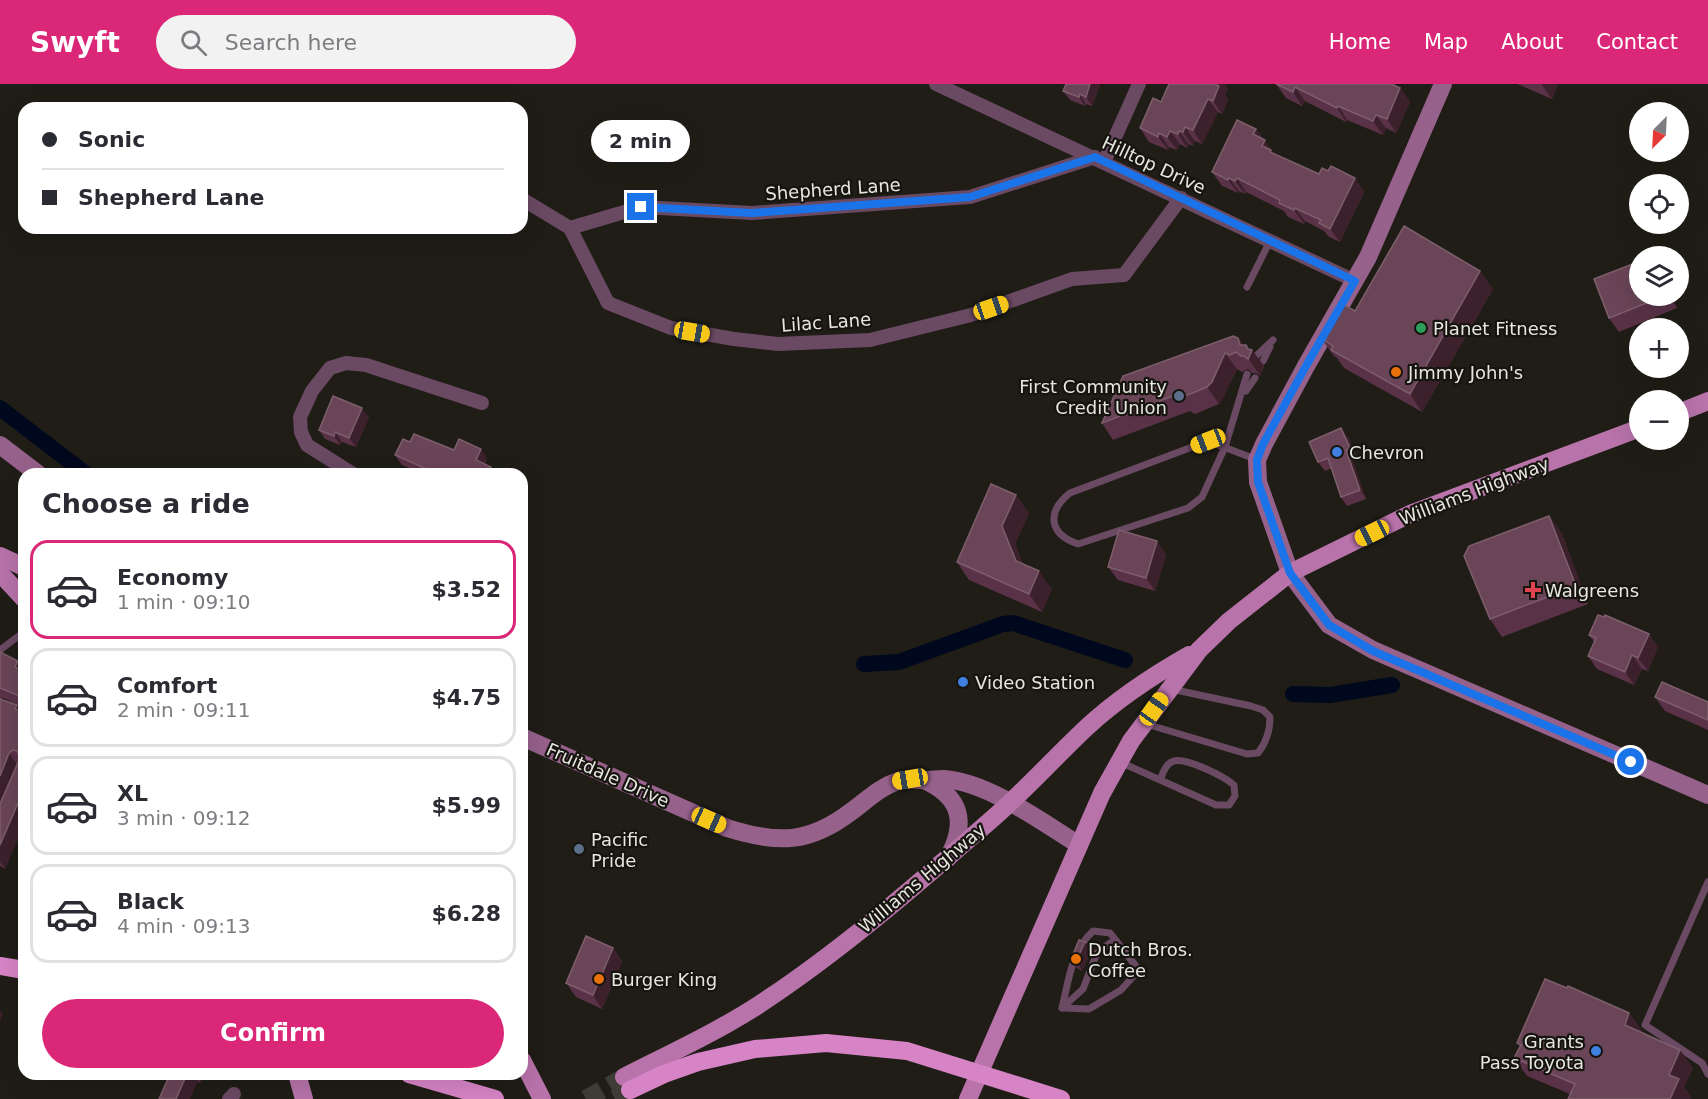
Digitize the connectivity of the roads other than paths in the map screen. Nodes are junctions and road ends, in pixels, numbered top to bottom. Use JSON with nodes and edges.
{"nodes":[{"id":1,"x":936,"y":84,"type":"edge"},
{"id":2,"x":1139,"y":84,"type":"edge"},
{"id":3,"x":1443,"y":84,"type":"edge"},
{"id":4,"x":1100,"y":159,"type":"junction"},
{"id":5,"x":1181,"y":198,"type":"junction"},
{"id":6,"x":528,"y":203,"type":"edge"},
{"id":7,"x":570,"y":228,"type":"junction"},
{"id":8,"x":1270,"y":241,"type":"junction"},
{"id":9,"x":1355,"y":281,"type":"junction"},
{"id":10,"x":1247,"y":287,"type":"dead end"},
{"id":11,"x":1273,"y":340,"type":"dead end"},
{"id":12,"x":1259,"y":359,"type":"dead end"},
{"id":13,"x":1251,"y":376,"type":"dead end"},
{"id":14,"x":1708,"y":401,"type":"edge"},
{"id":15,"x":482,"y":403,"type":"dead end"},
{"id":16,"x":1689,"y":409,"type":"edge"},
{"id":17,"x":1629,"y":432,"type":"edge"},
{"id":18,"x":0,"y":445,"type":"edge"},
{"id":19,"x":1225,"y":447,"type":"junction"},
{"id":20,"x":1257,"y":460,"type":"junction"},
{"id":21,"x":30,"y":468,"type":"edge"},
{"id":22,"x":343,"y":468,"type":"edge"},
{"id":23,"x":0,"y":556,"type":"edge"},
{"id":24,"x":18,"y":564,"type":"edge"},
{"id":25,"x":0,"y":573,"type":"edge"},
{"id":26,"x":1290,"y":573,"type":"junction"},
{"id":27,"x":18,"y":592,"type":"edge"},
{"id":28,"x":18,"y":636,"type":"edge"},
{"id":29,"x":0,"y":650,"type":"edge"},
{"id":30,"x":1199,"y":650,"type":"junction"},
{"id":31,"x":1169,"y":688,"type":"junction"},
{"id":32,"x":1144,"y":723,"type":"junction"},
{"id":33,"x":528,"y":740,"type":"edge"},
{"id":34,"x":1120,"y":762,"type":"junction"},
{"id":35,"x":924,"y":780,"type":"junction"},
{"id":36,"x":1160,"y":780,"type":"junction"},
{"id":37,"x":1708,"y":795,"type":"edge"},
{"id":38,"x":1011,"y":803,"type":"junction"},
{"id":39,"x":1079,"y":845,"type":"junction"},
{"id":40,"x":948,"y":858,"type":"junction"},
{"id":41,"x":1708,"y":882,"type":"edge"},
{"id":42,"x":1126,"y":952,"type":"junction"},
{"id":43,"x":0,"y":966,"type":"edge"},
{"id":44,"x":18,"y":969,"type":"edge"},
{"id":45,"x":1062,"y":1008,"type":"junction"},
{"id":46,"x":528,"y":1072,"type":"edge"},
{"id":47,"x":1708,"y":1074,"type":"edge"},
{"id":48,"x":299,"y":1080,"type":"edge"},
{"id":49,"x":430,"y":1080,"type":"edge"},
{"id":50,"x":627,"y":1084,"type":"joint"},
{"id":51,"x":304,"y":1099,"type":"edge"},
{"id":52,"x":495,"y":1099,"type":"edge"},
{"id":53,"x":542,"y":1099,"type":"edge"},
{"id":54,"x":968,"y":1099,"type":"edge"},
{"id":55,"x":1061,"y":1099,"type":"edge"}],
"edges":[{"from":1,"to":4,"type":"street","name":"Hilltop Drive"},
{"from":2,"to":4,"type":"street"},
{"from":3,"to":9,"type":"street"},
{"from":4,"to":5,"type":"street","name":"Hilltop Drive"},
{"from":4,"to":7,"type":"street","name":"Shepherd Lane"},
{"from":5,"to":7,"type":"street","name":"Lilac Lane"},
{"from":5,"to":8,"type":"street","name":"Hilltop Drive"},
{"from":6,"to":7,"type":"street"},
{"from":8,"to":9,"type":"street","name":"Hilltop Drive"},
{"from":8,"to":10,"type":"lane"},
{"from":9,"to":20,"type":"street"},
{"from":11,"to":12,"type":"lane"},
{"from":13,"to":19,"type":"lane"},
{"from":14,"to":16,"type":"main road"},
{"from":15,"to":22,"type":"street"},
{"from":17,"to":26,"type":"main road","name":"Williams Highway"},
{"from":18,"to":21,"type":"street"},
{"from":19,"to":19,"type":"lane"},
{"from":19,"to":20,"type":"lane"},
{"from":20,"to":26,"type":"street"},
{"from":23,"to":24,"type":"main road"},
{"from":25,"to":27,"type":"main road"},
{"from":26,"to":30,"type":"main road","name":"Williams Highway"},
{"from":26,"to":37,"type":"street"},
{"from":28,"to":29,"type":"lane"},
{"from":30,"to":31,"type":"main road","name":"Williams Highway"},
{"from":30,"to":38,"type":"main road","name":"Williams Highway"},
{"from":31,"to":32,"type":"main road","name":"Williams Highway"},
{"from":31,"to":32,"type":"lane"},
{"from":32,"to":34,"type":"main road","name":"Williams Highway"},
{"from":33,"to":35,"type":"street","name":"Fruitdale Drive"},
{"from":34,"to":36,"type":"lane"},
{"from":34,"to":39,"type":"main road","name":"Williams Highway"},
{"from":35,"to":38,"type":"street","name":"Fruitdale Drive"},
{"from":35,"to":40,"type":"street"},
{"from":36,"to":36,"type":"lane"},
{"from":38,"to":39,"type":"street","name":"Fruitdale Drive"},
{"from":38,"to":40,"type":"main road","name":"Williams Highway"},
{"from":39,"to":54,"type":"main road","name":"Williams Highway"},
{"from":40,"to":50,"type":"main road","name":"Williams Highway"},
{"from":41,"to":47,"type":"lane"},
{"from":42,"to":45,"type":"lane"},
{"from":42,"to":45,"type":"lane"},
{"from":42,"to":45,"type":"lane"},
{"from":43,"to":44,"type":"highway"},
{"from":46,"to":53,"type":"main road"},
{"from":48,"to":51,"type":"main road"},
{"from":49,"to":52,"type":"highway"},
{"from":50,"to":55,"type":"highway"}]}
